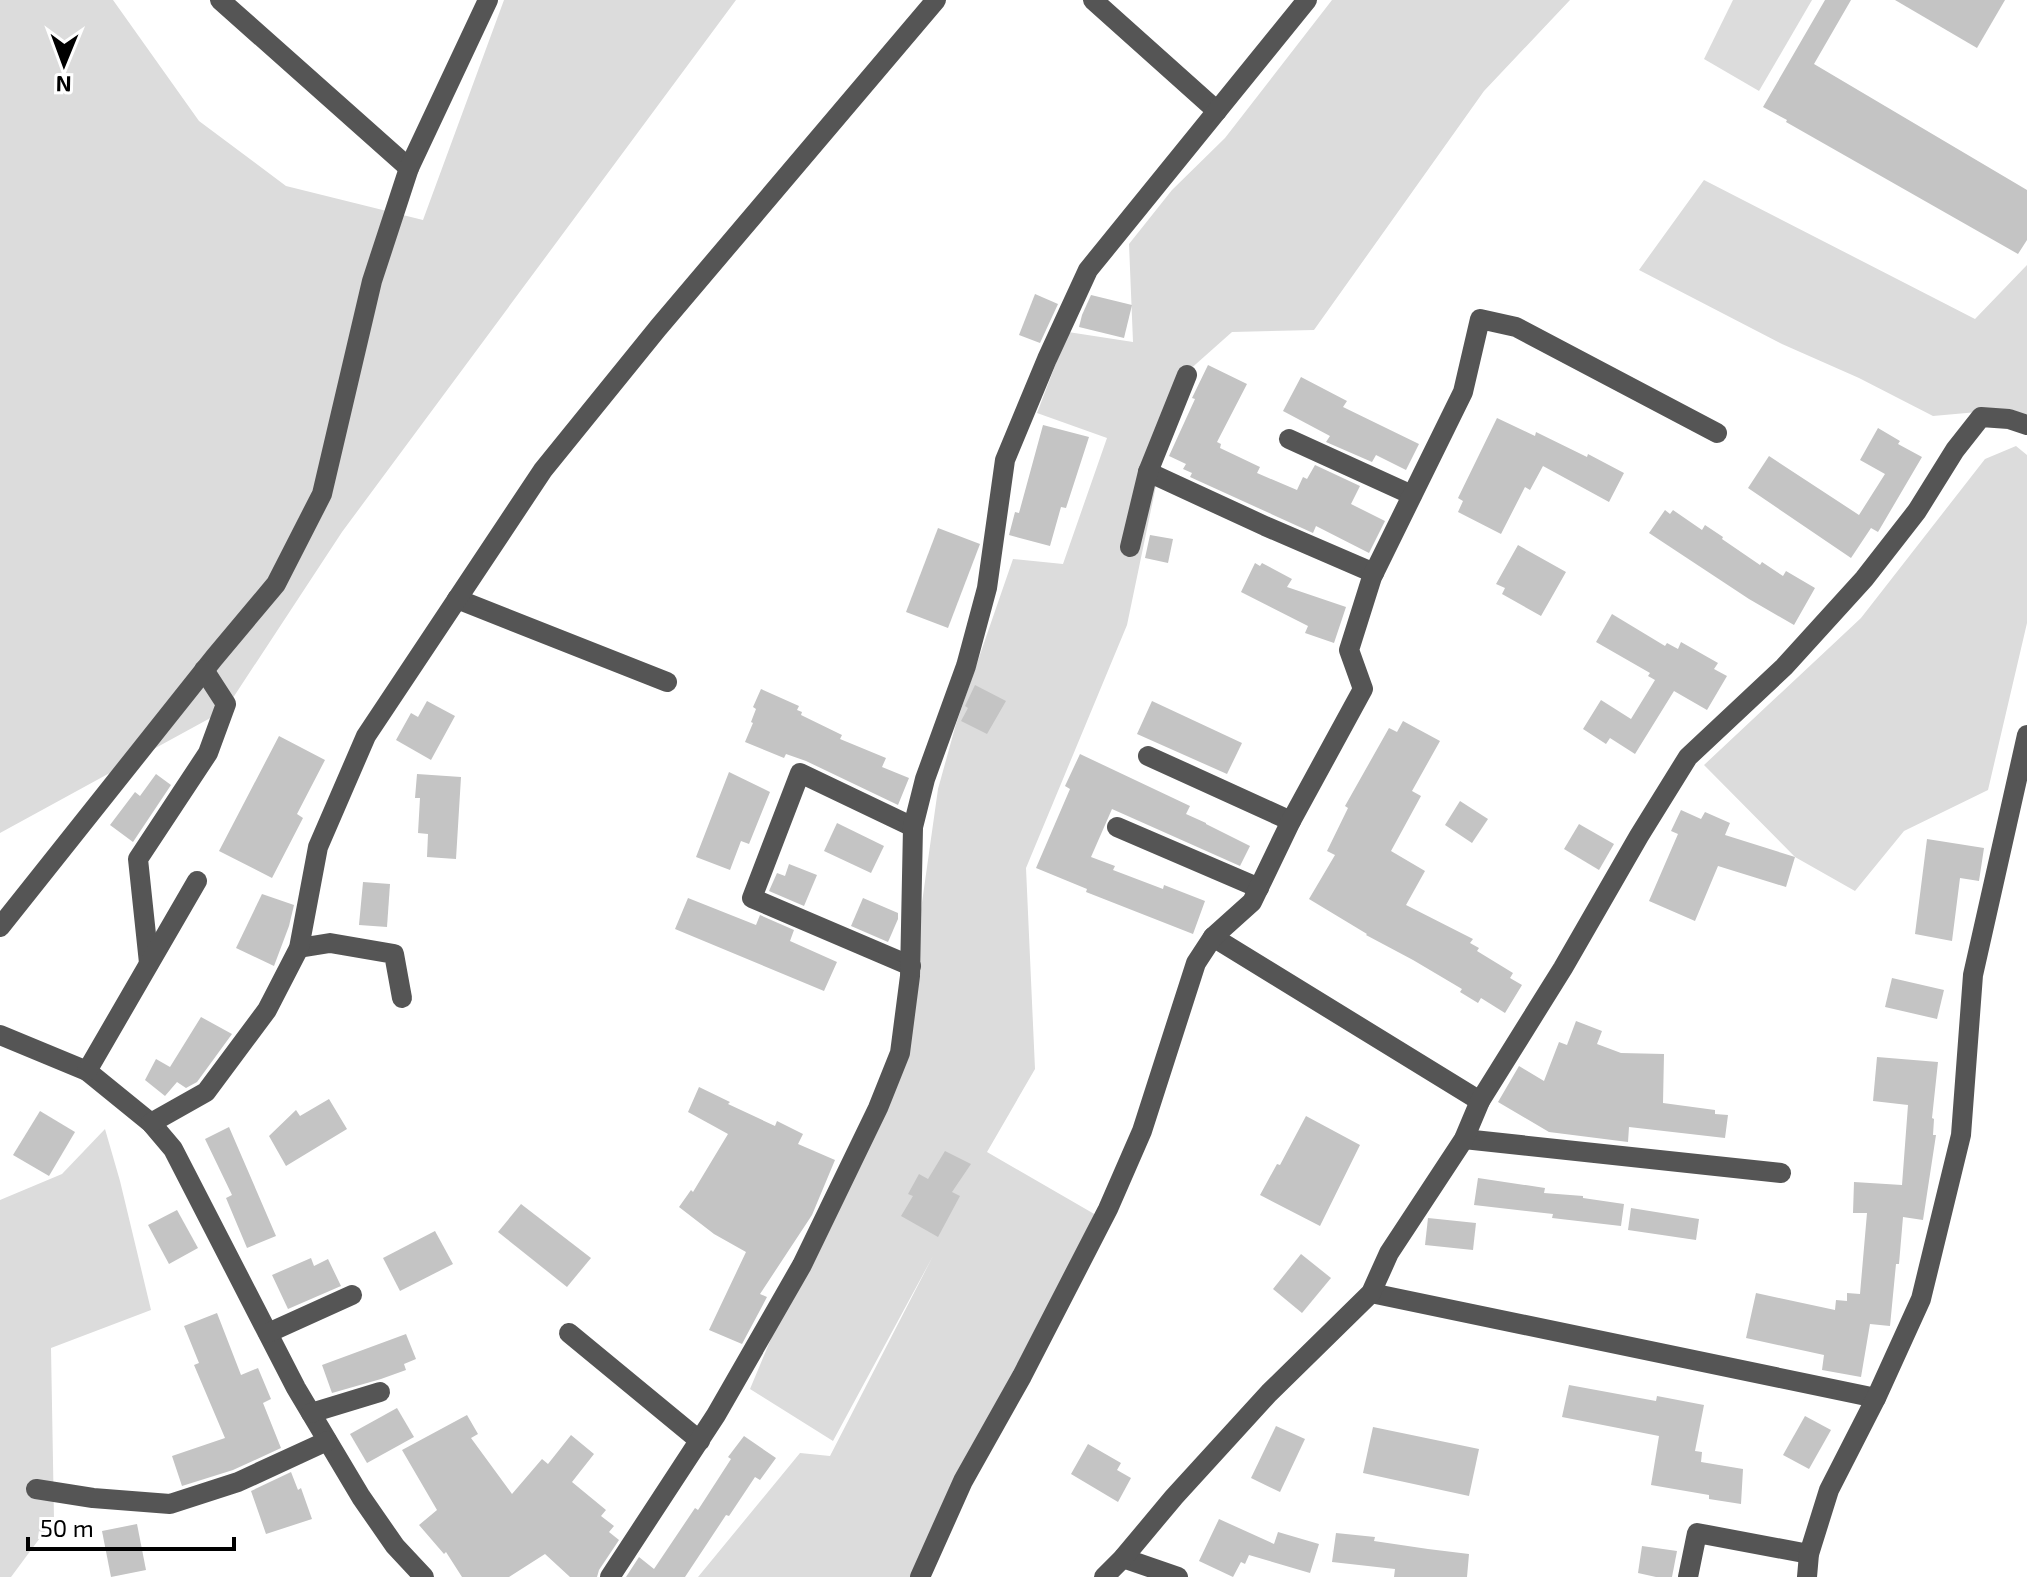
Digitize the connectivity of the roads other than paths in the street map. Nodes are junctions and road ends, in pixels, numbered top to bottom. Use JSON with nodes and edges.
{"nodes":[{"id":1,"x":220,"y":0,"type":"edge"},
{"id":2,"x":488,"y":0,"type":"edge"},
{"id":3,"x":936,"y":0,"type":"edge"},
{"id":4,"x":1093,"y":0,"type":"edge"},
{"id":5,"x":1307,"y":0,"type":"edge"},
{"id":6,"x":1217,"y":111,"type":"junction"},
{"id":7,"x":409,"y":168,"type":"junction"},
{"id":8,"x":1187,"y":375,"type":"dead end"},
{"id":9,"x":2027,"y":425,"type":"edge"},
{"id":10,"x":1717,"y":433,"type":"dead end"},
{"id":11,"x":1289,"y":439,"type":"dead end"},
{"id":12,"x":1148,"y":472,"type":"junction"},
{"id":13,"x":1412,"y":495,"type":"junction"},
{"id":14,"x":1130,"y":547,"type":"dead end"},
{"id":15,"x":1374,"y":573,"type":"junction"},
{"id":16,"x":457,"y":599,"type":"junction"},
{"id":17,"x":204,"y":670,"type":"junction"},
{"id":18,"x":667,"y":682,"type":"dead end"},
{"id":19,"x":2027,"y":735,"type":"edge"},
{"id":20,"x":1148,"y":756,"type":"dead end"},
{"id":21,"x":1291,"y":821,"type":"junction"},
{"id":22,"x":913,"y":827,"type":"junction"},
{"id":23,"x":1117,"y":827,"type":"dead end"},
{"id":24,"x":197,"y":881,"type":"dead end"},
{"id":25,"x":1259,"y":888,"type":"junction"},
{"id":26,"x":0,"y":927,"type":"edge"},
{"id":27,"x":1213,"y":937,"type":"junction"},
{"id":28,"x":299,"y":948,"type":"junction"},
{"id":29,"x":149,"y":963,"type":"junction"},
{"id":30,"x":911,"y":966,"type":"junction"},
{"id":31,"x":402,"y":998,"type":"dead end"},
{"id":32,"x":0,"y":1035,"type":"edge"},
{"id":33,"x":87,"y":1071,"type":"junction"},
{"id":34,"x":1480,"y":1101,"type":"junction"},
{"id":35,"x":151,"y":1123,"type":"junction"},
{"id":36,"x":1464,"y":1139,"type":"junction"},
{"id":37,"x":1781,"y":1173,"type":"dead end"},
{"id":38,"x":1371,"y":1293,"type":"junction"},
{"id":39,"x":352,"y":1295,"type":"dead end"},
{"id":40,"x":268,"y":1333,"type":"junction"},
{"id":41,"x":569,"y":1333,"type":"dead end"},
{"id":42,"x":380,"y":1392,"type":"dead end"},
{"id":43,"x":1876,"y":1398,"type":"junction"},
{"id":44,"x":311,"y":1413,"type":"junction"},
{"id":45,"x":327,"y":1441,"type":"junction"},
{"id":46,"x":700,"y":1441,"type":"junction"},
{"id":47,"x":36,"y":1489,"type":"dead end"},
{"id":48,"x":1809,"y":1554,"type":"junction"},
{"id":49,"x":1123,"y":1558,"type":"junction"},
{"id":50,"x":424,"y":1577,"type":"edge"},
{"id":51,"x":610,"y":1577,"type":"edge"},
{"id":52,"x":920,"y":1577,"type":"edge"},
{"id":53,"x":1104,"y":1577,"type":"edge"},
{"id":54,"x":1178,"y":1577,"type":"edge"},
{"id":55,"x":1688,"y":1577,"type":"edge"},
{"id":56,"x":1807,"y":1577,"type":"edge"}],
"edges":[{"from":1,"to":7,"type":"street"},
{"from":2,"to":7,"type":"street"},
{"from":3,"to":16,"type":"street"},
{"from":4,"to":6,"type":"street"},
{"from":5,"to":6,"type":"street"},
{"from":6,"to":22,"type":"street"},
{"from":7,"to":17,"type":"street"},
{"from":8,"to":12,"type":"street"},
{"from":9,"to":34,"type":"street"},
{"from":10,"to":13,"type":"street"},
{"from":11,"to":13,"type":"street"},
{"from":12,"to":14,"type":"street"},
{"from":12,"to":15,"type":"street"},
{"from":13,"to":15,"type":"street"},
{"from":15,"to":21,"type":"street"},
{"from":16,"to":18,"type":"street"},
{"from":16,"to":28,"type":"street"},
{"from":17,"to":26,"type":"street"},
{"from":17,"to":29,"type":"street"},
{"from":19,"to":43,"type":"street"},
{"from":20,"to":21,"type":"street"},
{"from":21,"to":25,"type":"street"},
{"from":22,"to":30,"type":"street"},
{"from":22,"to":30,"type":"street"},
{"from":23,"to":25,"type":"street"},
{"from":24,"to":29,"type":"street"},
{"from":25,"to":27,"type":"street"},
{"from":27,"to":34,"type":"street"},
{"from":27,"to":52,"type":"street"},
{"from":28,"to":31,"type":"street"},
{"from":28,"to":35,"type":"street"},
{"from":29,"to":33,"type":"street"},
{"from":30,"to":46,"type":"street"},
{"from":32,"to":33,"type":"street"},
{"from":33,"to":35,"type":"street"},
{"from":34,"to":36,"type":"street"},
{"from":35,"to":40,"type":"street"},
{"from":36,"to":37,"type":"street"},
{"from":36,"to":38,"type":"street"},
{"from":38,"to":43,"type":"street"},
{"from":38,"to":49,"type":"street"},
{"from":39,"to":40,"type":"street"},
{"from":40,"to":44,"type":"street"},
{"from":41,"to":46,"type":"street"},
{"from":42,"to":44,"type":"street"},
{"from":43,"to":48,"type":"street"},
{"from":44,"to":45,"type":"street"},
{"from":45,"to":47,"type":"street"},
{"from":45,"to":50,"type":"street"},
{"from":46,"to":51,"type":"street"},
{"from":48,"to":55,"type":"street"},
{"from":48,"to":56,"type":"street"},
{"from":49,"to":53,"type":"street"},
{"from":49,"to":54,"type":"street"}]}
